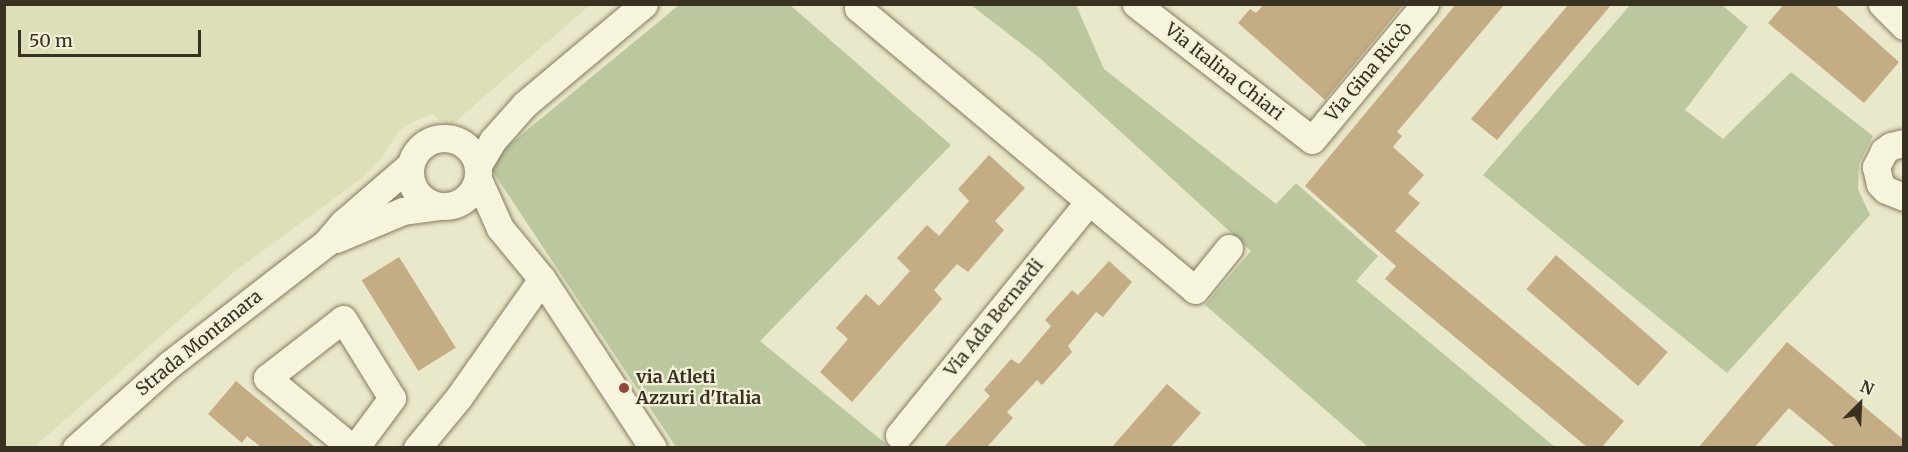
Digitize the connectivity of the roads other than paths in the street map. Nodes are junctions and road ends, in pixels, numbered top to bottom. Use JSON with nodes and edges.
{"nodes":[{"id":1,"x":644,"y":4,"type":"edge"},
{"id":2,"x":1136,"y":4,"type":"edge"},
{"id":3,"x":1425,"y":4,"type":"edge"},
{"id":4,"x":1882,"y":4,"type":"edge"},
{"id":5,"x":858,"y":6,"type":"edge"},
{"id":6,"x":1904,"y":26,"type":"edge"},
{"id":7,"x":525,"y":104,"type":"junction"},
{"id":8,"x":455,"y":139,"type":"junction"},
{"id":9,"x":1312,"y":140,"type":"joint"},
{"id":10,"x":1904,"y":143,"type":"edge"},
{"id":11,"x":409,"y":166,"type":"junction"},
{"id":12,"x":478,"y":172,"type":"junction"},
{"id":13,"x":1904,"y":197,"type":"edge"},
{"id":14,"x":1089,"y":201,"type":"junction"},
{"id":15,"x":445,"y":206,"type":"junction"},
{"id":16,"x":500,"y":228,"type":"junction"},
{"id":17,"x":326,"y":243,"type":"junction"},
{"id":18,"x":1228,"y":248,"type":"dead end"},
{"id":19,"x":542,"y":279,"type":"junction"},
{"id":20,"x":899,"y":435,"type":"dead end"},
{"id":21,"x":76,"y":447,"type":"edge"},
{"id":22,"x":354,"y":447,"type":"edge"},
{"id":23,"x":417,"y":447,"type":"edge"},
{"id":24,"x":653,"y":447,"type":"edge"}],
"edges":[{"from":1,"to":7,"type":"street"},
{"from":2,"to":9,"type":"street","name":"Via Italina Chiari"},
{"from":3,"to":9,"type":"street","name":"Via Gina Riccò"},
{"from":4,"to":6,"type":"street"},
{"from":5,"to":14,"type":"street"},
{"from":7,"to":8,"type":"street"},
{"from":7,"to":12,"type":"street"},
{"from":8,"to":11,"type":"street"},
{"from":8,"to":12,"type":"street"},
{"from":10,"to":13,"type":"street"},
{"from":11,"to":15,"type":"street"},
{"from":11,"to":17,"type":"street","name":"Strada Montanara"},
{"from":12,"to":15,"type":"street"},
{"from":12,"to":16,"type":"street"},
{"from":14,"to":18,"type":"street"},
{"from":14,"to":20,"type":"street","name":"Via Ada Bernardi"},
{"from":15,"to":16,"type":"street"},
{"from":15,"to":17,"type":"street","name":"Strada Montanara"},
{"from":16,"to":19,"type":"street"},
{"from":17,"to":21,"type":"street","name":"Strada Montanara"},
{"from":19,"to":23,"type":"street"},
{"from":19,"to":24,"type":"street"},
{"from":22,"to":22,"type":"street"}]}
